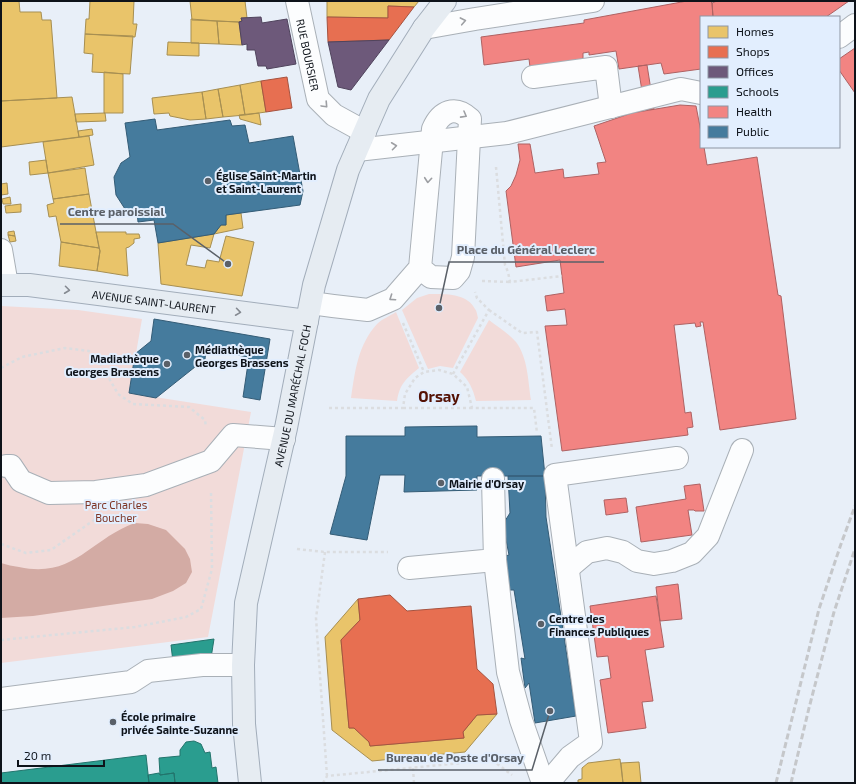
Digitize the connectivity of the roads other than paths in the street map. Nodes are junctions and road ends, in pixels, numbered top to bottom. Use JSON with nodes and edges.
{"nodes":[{"id":1,"x":297,"y":1,"type":"edge"},
{"id":2,"x":444,"y":1,"type":"edge"},
{"id":3,"x":593,"y":1,"type":"edge"},
{"id":4,"x":855,"y":26,"type":"edge"},
{"id":5,"x":424,"y":28,"type":"junction"},
{"id":6,"x":840,"y":36,"type":"edge"},
{"id":7,"x":533,"y":77,"type":"dead end"},
{"id":8,"x":700,"y":93,"type":"edge"},
{"id":9,"x":611,"y":107,"type":"junction"},
{"id":10,"x":470,"y":137,"type":"junction"},
{"id":11,"x":361,"y":141,"type":"junction"},
{"id":12,"x":432,"y":142,"type":"junction"},
{"id":13,"x":1,"y":250,"type":"edge"},
{"id":14,"x":420,"y":268,"type":"junction"},
{"id":15,"x":4,"y":285,"type":"edge"},
{"id":16,"x":309,"y":312,"type":"junction"},
{"id":17,"x":284,"y":439,"type":"junction"},
{"id":18,"x":742,"y":450,"type":"dead end"},
{"id":19,"x":677,"y":458,"type":"dead end"},
{"id":20,"x":6,"y":466,"type":"dead end"},
{"id":21,"x":493,"y":479,"type":"dead end"},
{"id":22,"x":495,"y":560,"type":"junction"},
{"id":23,"x":409,"y":568,"type":"road end"},
{"id":24,"x":568,"y":568,"type":"junction"},
{"id":25,"x":243,"y":665,"type":"junction"},
{"id":26,"x":1,"y":699,"type":"edge"},
{"id":27,"x":250,"y":783,"type":"edge"},
{"id":28,"x":544,"y":783,"type":"edge"},
{"id":29,"x":548,"y":783,"type":"edge"}],
"edges":[{"from":1,"to":11,"type":"street","name":"RUE BOURSIER","one_way":true},
{"from":2,"to":5,"type":"main road","name":"AVENUE DU MARÉCHAL FOCH"},
{"from":5,"to":3,"type":"street","one_way":true},
{"from":4,"to":6,"type":"street"},
{"from":5,"to":11,"type":"main road","name":"AVENUE DU MARÉCHAL FOCH"},
{"from":7,"to":9,"type":"street"},
{"from":8,"to":9,"type":"street"},
{"from":9,"to":10,"type":"street"},
{"from":10,"to":12,"type":"street"},
{"from":10,"to":14,"type":"street"},
{"from":11,"to":12,"type":"street","one_way":true},
{"from":11,"to":16,"type":"main road","name":"AVENUE DU MARÉCHAL FOCH"},
{"from":12,"to":14,"type":"street","one_way":true},
{"from":13,"to":15,"type":"street"},
{"from":14,"to":16,"type":"street","one_way":true},
{"from":15,"to":16,"type":"main road","name":"AVENUE SAINT-LAURENT","one_way":true},
{"from":16,"to":17,"type":"main road","name":"AVENUE DU MARÉCHAL FOCH"},
{"from":17,"to":20,"type":"street"},
{"from":17,"to":25,"type":"main road","name":"AVENUE DU MARÉCHAL FOCH"},
{"from":18,"to":24,"type":"street"},
{"from":19,"to":24,"type":"street"},
{"from":21,"to":22,"type":"street"},
{"from":22,"to":23,"type":"street"},
{"from":22,"to":28,"type":"street"},
{"from":24,"to":29,"type":"street"},
{"from":25,"to":26,"type":"street"},
{"from":25,"to":27,"type":"main road","name":"AVENUE DU MARÉCHAL FOCH"}]}
